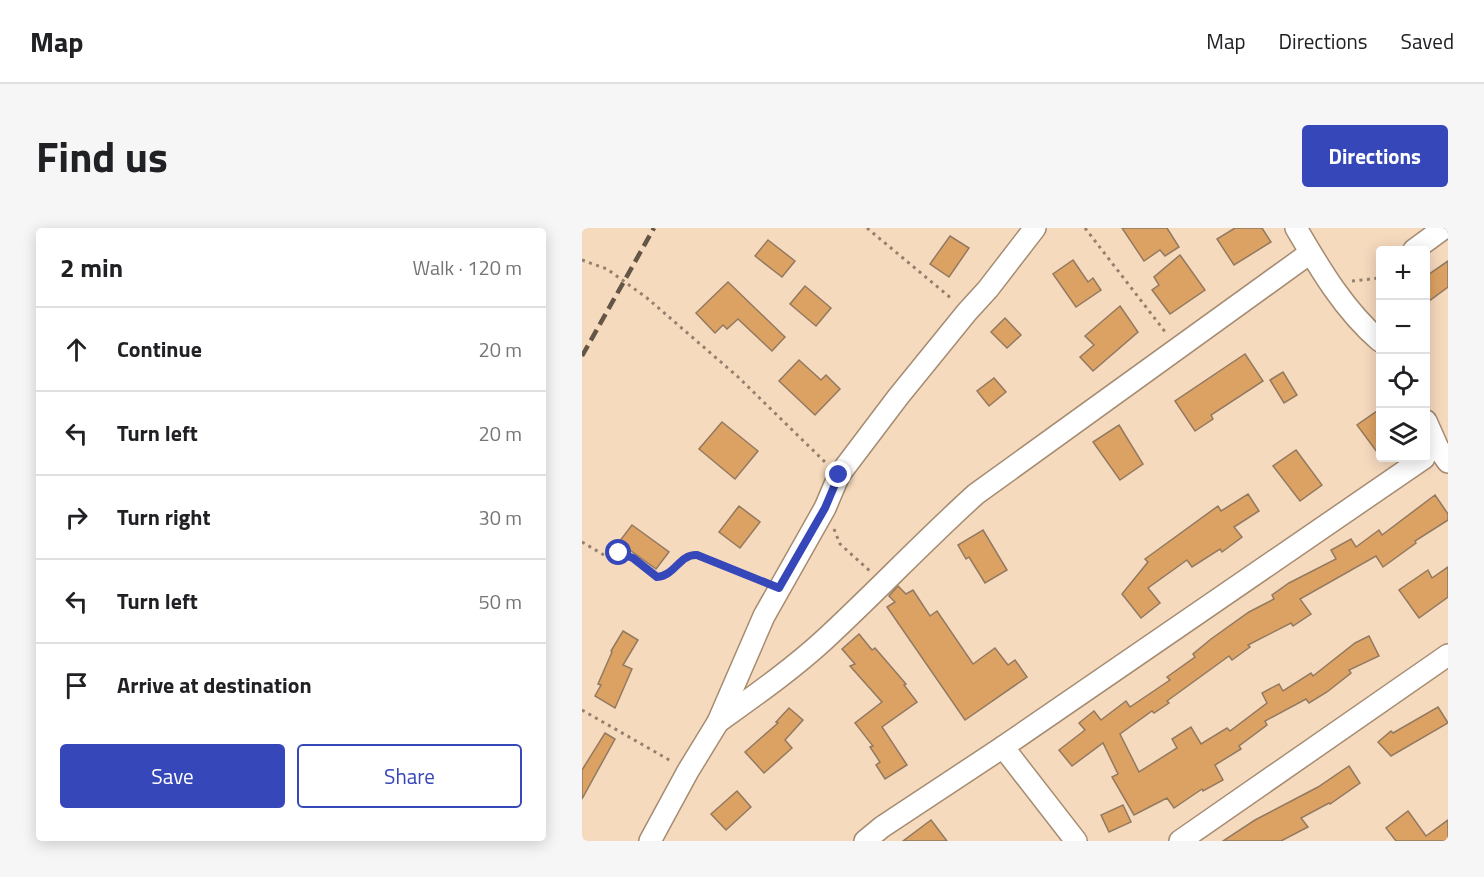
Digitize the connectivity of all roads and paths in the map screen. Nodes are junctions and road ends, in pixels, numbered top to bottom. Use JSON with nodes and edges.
{"nodes":[{"id":1,"x":867,"y":228,"type":"edge"},
{"id":2,"x":1035,"y":228,"type":"edge"},
{"id":3,"x":1085,"y":228,"type":"edge"},
{"id":4,"x":1296,"y":228,"type":"edge"},
{"id":5,"x":1444,"y":228,"type":"edge"},
{"id":6,"x":1419,"y":246,"type":"edge"},
{"id":7,"x":1310,"y":253,"type":"junction"},
{"id":8,"x":582,"y":260,"type":"edge"},
{"id":9,"x":1376,"y":278,"type":"edge"},
{"id":10,"x":1330,"y":285,"type":"junction"},
{"id":11,"x":967,"y":312,"type":"junction"},
{"id":12,"x":1376,"y":338,"type":"edge"},
{"id":13,"x":1178,"y":349,"type":"junction"},
{"id":14,"x":1430,"y":440,"type":"edge"},
{"id":15,"x":1434,"y":456,"type":"edge"},
{"id":16,"x":839,"y":475,"type":"junction"},
{"id":17,"x":825,"y":508,"type":"junction"},
{"id":18,"x":582,"y":542,"type":"edge"},
{"id":19,"x":882,"y":583,"type":"junction"},
{"id":20,"x":779,"y":588,"type":"junction"},
{"id":21,"x":1448,"y":655,"type":"edge"},
{"id":22,"x":582,"y":710,"type":"edge"},
{"id":23,"x":718,"y":722,"type":"junction"},
{"id":24,"x":1003,"y":747,"type":"junction"},
{"id":25,"x":688,"y":771,"type":"junction"},
{"id":26,"x":650,"y":841,"type":"edge"},
{"id":27,"x":865,"y":841,"type":"edge"},
{"id":28,"x":1076,"y":841,"type":"edge"},
{"id":29,"x":1180,"y":841,"type":"edge"}],
"edges":[{"from":1,"to":11,"type":"path"},
{"from":2,"to":11,"type":"street"},
{"from":3,"to":13,"type":"path"},
{"from":4,"to":7,"type":"street"},
{"from":5,"to":6,"type":"street"},
{"from":7,"to":10,"type":"street"},
{"from":7,"to":13,"type":"street"},
{"from":8,"to":16,"type":"path"},
{"from":9,"to":10,"type":"path"},
{"from":10,"to":12,"type":"street"},
{"from":11,"to":16,"type":"street"},
{"from":13,"to":19,"type":"street"},
{"from":14,"to":15,"type":"street"},
{"from":15,"to":24,"type":"street"},
{"from":16,"to":17,"type":"street"},
{"from":17,"to":19,"type":"path"},
{"from":17,"to":20,"type":"street"},
{"from":18,"to":20,"type":"path"},
{"from":19,"to":23,"type":"street"},
{"from":20,"to":23,"type":"street"},
{"from":21,"to":29,"type":"street"},
{"from":22,"to":25,"type":"path"},
{"from":23,"to":25,"type":"street"},
{"from":24,"to":27,"type":"street"},
{"from":24,"to":28,"type":"street"},
{"from":25,"to":26,"type":"street"}]}
